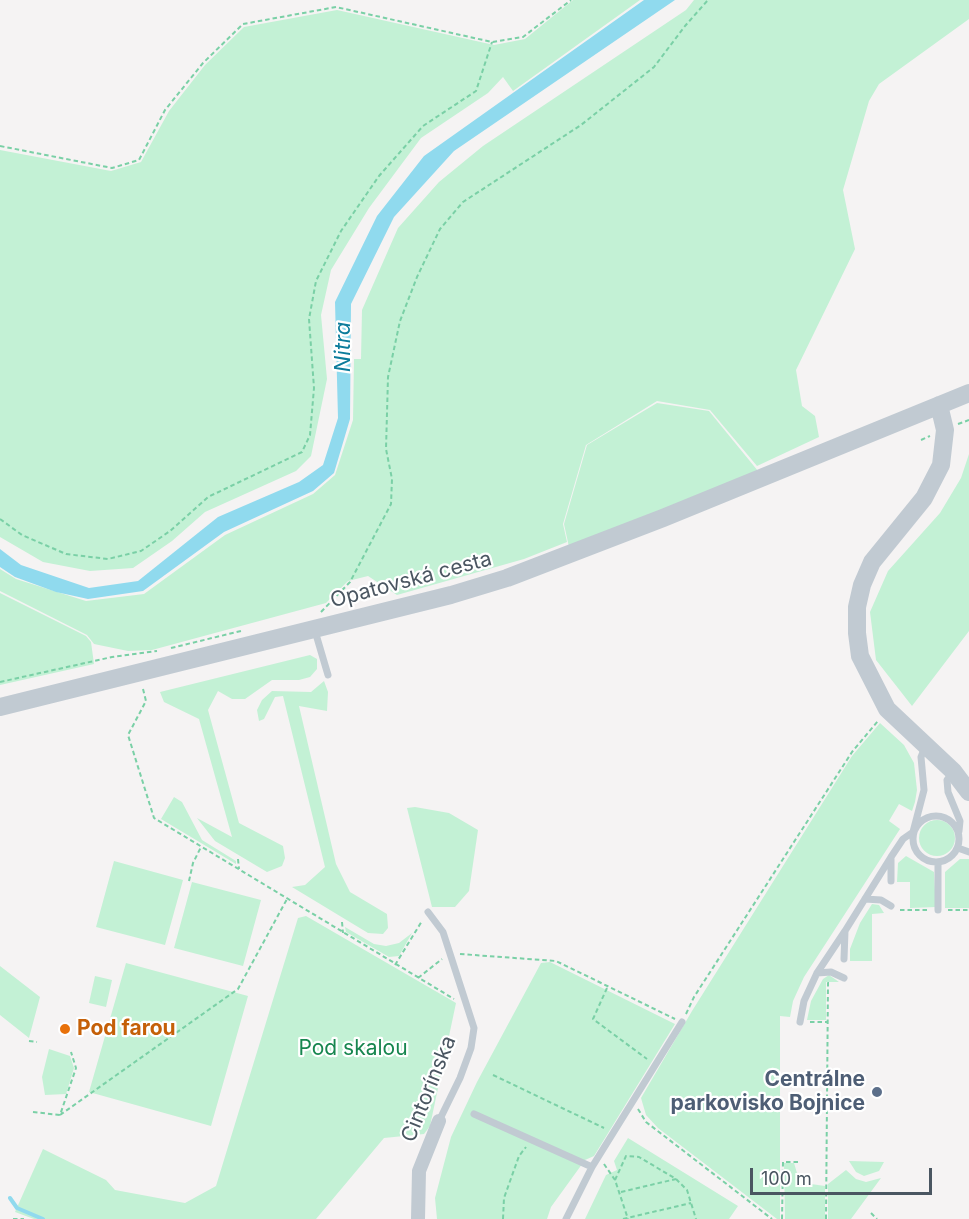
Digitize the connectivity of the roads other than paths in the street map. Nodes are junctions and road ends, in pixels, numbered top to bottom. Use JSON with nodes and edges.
{"nodes":[{"id":1,"x":969,"y":393,"type":"edge"},
{"id":2,"x":939,"y":405,"type":"junction"},
{"id":3,"x":314,"y":628,"type":"junction"},
{"id":4,"x":328,"y":675,"type":"dead end"},
{"id":5,"x":0,"y":707,"type":"edge"},
{"id":6,"x":926,"y":745,"type":"junction"},
{"id":7,"x":953,"y":771,"type":"junction"},
{"id":8,"x":968,"y":786,"type":"edge"},
{"id":9,"x":913,"y":832,"type":"junction"},
{"id":10,"x":959,"y":833,"type":"junction"},
{"id":11,"x":958,"y":848,"type":"junction"},
{"id":12,"x":969,"y":852,"type":"edge"},
{"id":13,"x":891,"y":858,"type":"junction"},
{"id":14,"x":938,"y":863,"type":"junction"},
{"id":15,"x":891,"y":881,"type":"dead end"},
{"id":16,"x":865,"y":899,"type":"junction"},
{"id":17,"x":891,"y":908,"type":"road end"},
{"id":18,"x":938,"y":910,"type":"dead end"},
{"id":19,"x":428,"y":912,"type":"road end"},
{"id":20,"x":845,"y":931,"type":"junction"},
{"id":21,"x":844,"y":959,"type":"dead end"},
{"id":22,"x":817,"y":973,"type":"junction"},
{"id":23,"x":844,"y":978,"type":"dead end"},
{"id":24,"x":682,"y":1022,"type":"road end"},
{"id":25,"x":801,"y":1022,"type":"dead end"},
{"id":26,"x":474,"y":1114,"type":"dead end"},
{"id":27,"x":439,"y":1121,"type":"joint"},
{"id":28,"x":592,"y":1167,"type":"junction"},
{"id":29,"x":418,"y":1219,"type":"edge"},
{"id":30,"x":566,"y":1219,"type":"edge"}],
"edges":[{"from":1,"to":2,"type":"street","name":"Opatovská cesta"},
{"from":2,"to":3,"type":"street","name":"Opatovská cesta"},
{"from":2,"to":6,"type":"street"},
{"from":3,"to":4,"type":"lane"},
{"from":3,"to":5,"type":"street","name":"Opatovská cesta"},
{"from":6,"to":7,"type":"street"},
{"from":6,"to":9,"type":"lane"},
{"from":7,"to":8,"type":"street"},
{"from":7,"to":10,"type":"lane"},
{"from":9,"to":10,"type":"lane"},
{"from":9,"to":13,"type":"lane"},
{"from":9,"to":14,"type":"lane"},
{"from":10,"to":11,"type":"lane"},
{"from":11,"to":12,"type":"lane"},
{"from":11,"to":14,"type":"lane"},
{"from":13,"to":15,"type":"lane"},
{"from":13,"to":16,"type":"lane"},
{"from":14,"to":18,"type":"lane"},
{"from":16,"to":17,"type":"lane"},
{"from":16,"to":20,"type":"lane"},
{"from":19,"to":27,"type":"lane","name":"Cintorínska"},
{"from":20,"to":21,"type":"lane"},
{"from":20,"to":22,"type":"lane"},
{"from":22,"to":23,"type":"lane"},
{"from":22,"to":25,"type":"lane"},
{"from":24,"to":28,"type":"lane"},
{"from":26,"to":28,"type":"lane"},
{"from":27,"to":29,"type":"street","name":"Cintorínska"},
{"from":28,"to":30,"type":"lane"}]}
